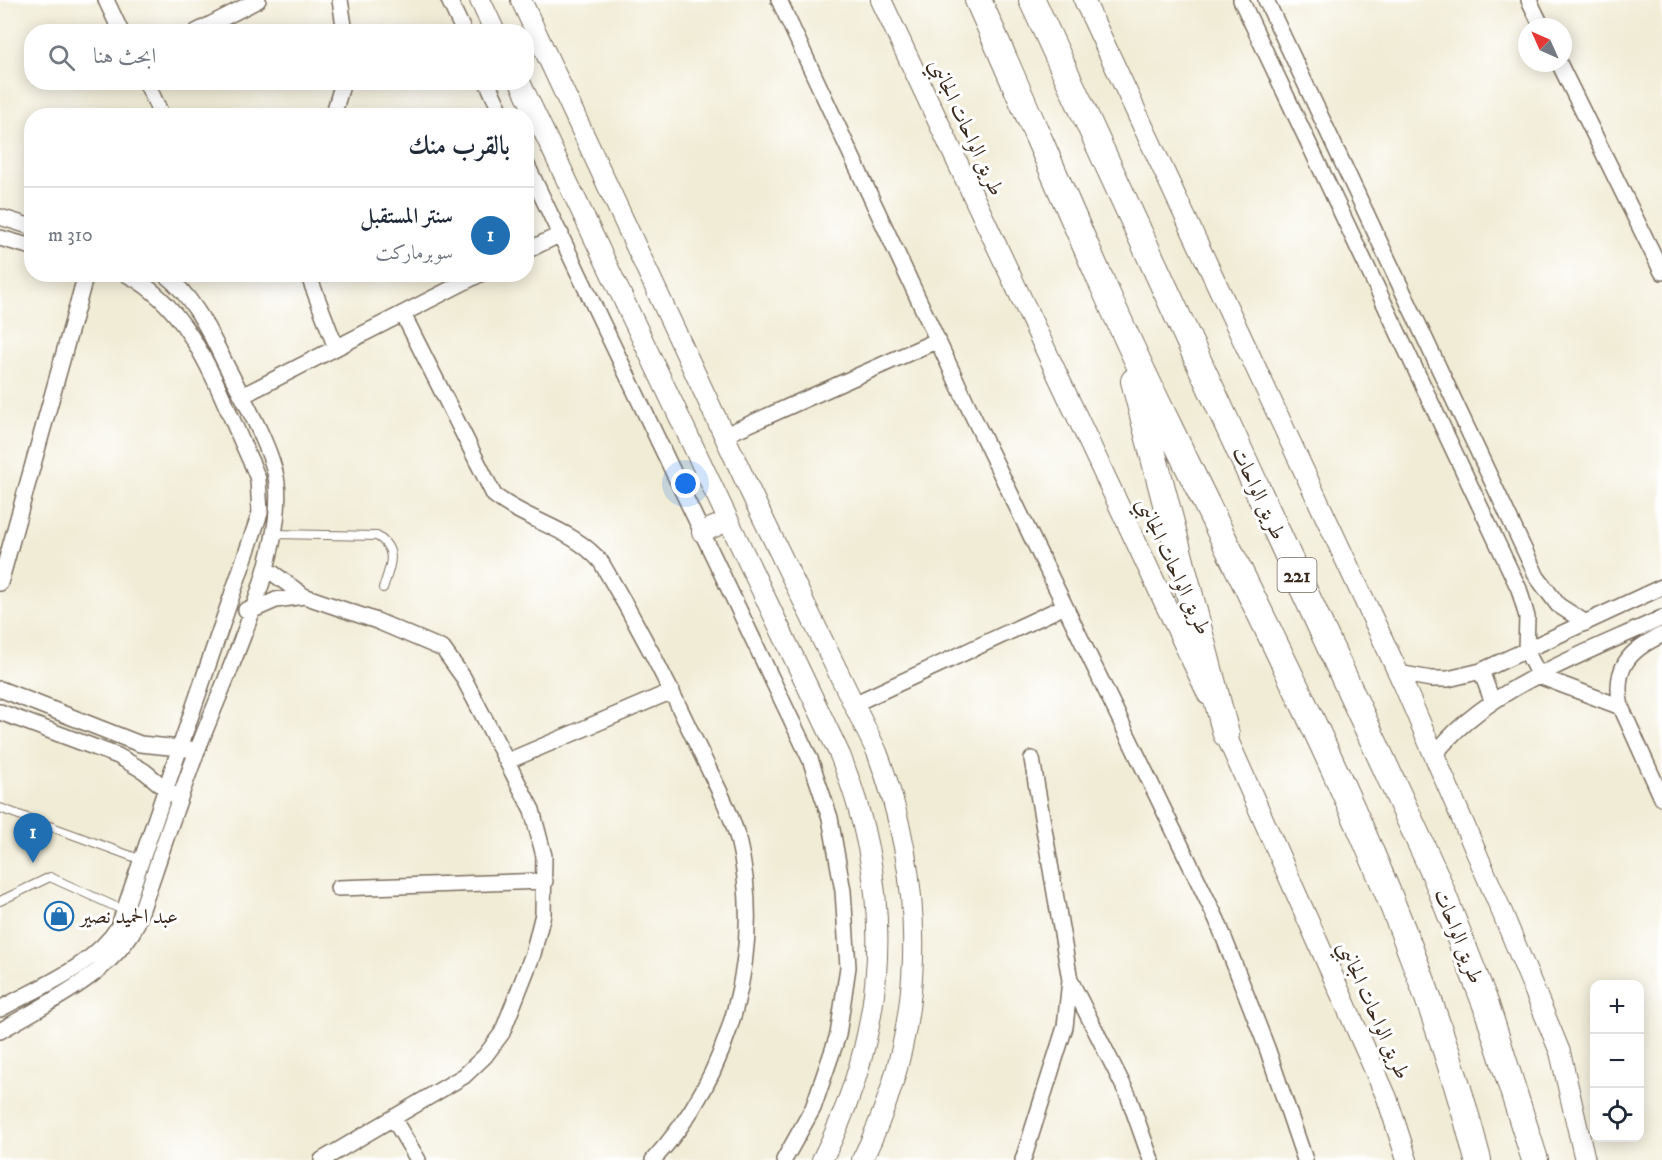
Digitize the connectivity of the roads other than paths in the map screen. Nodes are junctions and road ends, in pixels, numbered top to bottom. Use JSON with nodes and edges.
{"nodes":[{"id":1,"x":106,"y":0,"type":"edge"},
{"id":2,"x":258,"y":0,"type":"edge"},
{"id":3,"x":340,"y":0,"type":"edge"},
{"id":4,"x":449,"y":0,"type":"edge"},
{"id":5,"x":480,"y":0,"type":"edge"},
{"id":6,"x":521,"y":0,"type":"edge"},
{"id":7,"x":779,"y":0,"type":"edge"},
{"id":8,"x":881,"y":0,"type":"edge"},
{"id":9,"x":978,"y":0,"type":"edge"},
{"id":10,"x":1032,"y":0,"type":"edge"},
{"id":11,"x":1084,"y":0,"type":"edge"},
{"id":12,"x":1241,"y":0,"type":"edge"},
{"id":13,"x":1266,"y":0,"type":"edge"},
{"id":14,"x":1529,"y":0,"type":"edge"},
{"id":15,"x":1538,"y":18,"type":"edge"},
{"id":16,"x":117,"y":24,"type":"edge"},
{"id":17,"x":212,"y":24,"type":"edge"},
{"id":18,"x":344,"y":24,"type":"edge"},
{"id":19,"x":460,"y":24,"type":"edge"},
{"id":20,"x":491,"y":24,"type":"edge"},
{"id":21,"x":532,"y":24,"type":"edge"},
{"id":22,"x":534,"y":28,"type":"edge"},
{"id":23,"x":1563,"y":72,"type":"edge"},
{"id":24,"x":150,"y":90,"type":"edge"},
{"id":25,"x":341,"y":90,"type":"edge"},
{"id":26,"x":491,"y":90,"type":"edge"},
{"id":27,"x":524,"y":90,"type":"edge"},
{"id":28,"x":158,"y":108,"type":"edge"},
{"id":29,"x":335,"y":108,"type":"edge"},
{"id":30,"x":499,"y":108,"type":"edge"},
{"id":31,"x":532,"y":108,"type":"edge"},
{"id":32,"x":534,"y":112,"type":"edge"},
{"id":33,"x":534,"y":179,"type":"edge"},
{"id":34,"x":0,"y":217,"type":"edge"},
{"id":35,"x":24,"y":224,"type":"edge"},
{"id":36,"x":561,"y":234,"type":"junction"},
{"id":37,"x":0,"y":238,"type":"edge"},
{"id":38,"x":24,"y":245,"type":"edge"},
{"id":39,"x":534,"y":247,"type":"edge"},
{"id":40,"x":1662,"y":272,"type":"edge"},
{"id":41,"x":84,"y":282,"type":"edge"},
{"id":42,"x":146,"y":282,"type":"edge"},
{"id":43,"x":172,"y":282,"type":"edge"},
{"id":44,"x":311,"y":282,"type":"edge"},
{"id":45,"x":465,"y":282,"type":"edge"},
{"id":46,"x":1403,"y":294,"type":"junction"},
{"id":47,"x":1384,"y":303,"type":"junction"},
{"id":48,"x":403,"y":314,"type":"junction"},
{"id":49,"x":1119,"y":325,"type":"junction"},
{"id":50,"x":938,"y":340,"type":"junction"},
{"id":51,"x":336,"y":348,"type":"junction"},
{"id":52,"x":242,"y":396,"type":"junction"},
{"id":53,"x":724,"y":435,"type":"junction"},
{"id":54,"x":728,"y":521,"type":"junction"},
{"id":55,"x":702,"y":532,"type":"junction"},
{"id":56,"x":274,"y":534,"type":"junction"},
{"id":57,"x":266,"y":568,"type":"junction"},
{"id":58,"x":0,"y":583,"type":"edge"},
{"id":59,"x":1662,"y":587,"type":"edge"},
{"id":60,"x":383,"y":588,"type":"dead end"},
{"id":61,"x":304,"y":596,"type":"junction"},
{"id":62,"x":231,"y":604,"type":"junction"},
{"id":63,"x":1065,"y":606,"type":"junction"},
{"id":64,"x":251,"y":611,"type":"junction"},
{"id":65,"x":1662,"y":618,"type":"edge"},
{"id":66,"x":1586,"y":622,"type":"junction"},
{"id":67,"x":1662,"y":635,"type":"edge"},
{"id":68,"x":1526,"y":650,"type":"junction"},
{"id":69,"x":1481,"y":671,"type":"junction"},
{"id":70,"x":1398,"y":673,"type":"junction"},
{"id":71,"x":1539,"y":676,"type":"junction"},
{"id":72,"x":0,"y":689,"type":"edge"},
{"id":73,"x":672,"y":691,"type":"junction"},
{"id":74,"x":1492,"y":700,"type":"junction"},
{"id":75,"x":854,"y":704,"type":"junction"},
{"id":76,"x":1621,"y":707,"type":"junction"},
{"id":77,"x":0,"y":712,"type":"edge"},
{"id":78,"x":1226,"y":734,"type":"junction"},
{"id":79,"x":181,"y":746,"type":"junction"},
{"id":80,"x":197,"y":751,"type":"junction"},
{"id":81,"x":1434,"y":756,"type":"junction"},
{"id":82,"x":1032,"y":759,"type":"dead end"},
{"id":83,"x":508,"y":762,"type":"junction"},
{"id":84,"x":166,"y":791,"type":"junction"},
{"id":85,"x":180,"y":798,"type":"junction"},
{"id":86,"x":1662,"y":798,"type":"edge"},
{"id":87,"x":0,"y":808,"type":"edge"},
{"id":88,"x":142,"y":860,"type":"junction"},
{"id":89,"x":545,"y":881,"type":"junction"},
{"id":90,"x":338,"y":888,"type":"dead end"},
{"id":91,"x":0,"y":901,"type":"edge"},
{"id":92,"x":125,"y":911,"type":"junction"},
{"id":93,"x":1070,"y":980,"type":"junction"},
{"id":94,"x":0,"y":1009,"type":"edge"},
{"id":95,"x":0,"y":1031,"type":"edge"},
{"id":96,"x":393,"y":1118,"type":"junction"},
{"id":97,"x":322,"y":1160,"type":"edge"},
{"id":98,"x":418,"y":1160,"type":"edge"},
{"id":99,"x":653,"y":1160,"type":"edge"},
{"id":100,"x":784,"y":1160,"type":"edge"},
{"id":101,"x":822,"y":1160,"type":"edge"},
{"id":102,"x":862,"y":1160,"type":"edge"},
{"id":103,"x":1023,"y":1160,"type":"edge"},
{"id":104,"x":1151,"y":1160,"type":"edge"},
{"id":105,"x":1305,"y":1160,"type":"edge"},
{"id":106,"x":1407,"y":1160,"type":"edge"},
{"id":107,"x":1478,"y":1160,"type":"edge"},
{"id":108,"x":1534,"y":1160,"type":"edge"},
{"id":109,"x":1585,"y":1160,"type":"edge"}],
"edges":[{"from":1,"to":16,"type":"street"},
{"from":2,"to":17,"type":"street"},
{"from":3,"to":18,"type":"street"},
{"from":4,"to":19,"type":"street"},
{"from":5,"to":20,"type":"street"},
{"from":6,"to":21,"type":"street"},
{"from":7,"to":50,"type":"street"},
{"from":8,"to":78,"type":"street","name":"طريق الواحات الجانبي"},
{"from":9,"to":49,"type":"highway","number":"221"},
{"from":10,"to":108,"type":"highway","name":"طريق الواحات","number":"221"},
{"from":11,"to":70,"type":"street"},
{"from":12,"to":47,"type":"street"},
{"from":13,"to":46,"type":"street"},
{"from":14,"to":15,"type":"street"},
{"from":22,"to":53,"type":"street"},
{"from":23,"to":40,"type":"street"},
{"from":24,"to":28,"type":"street"},
{"from":25,"to":29,"type":"street"},
{"from":26,"to":30,"type":"street"},
{"from":27,"to":31,"type":"street"},
{"from":32,"to":54,"type":"street"},
{"from":33,"to":36,"type":"street"},
{"from":34,"to":35,"type":"street"},
{"from":36,"to":39,"type":"street"},
{"from":36,"to":55,"type":"street"},
{"from":37,"to":38,"type":"street"},
{"from":41,"to":58,"type":"street"},
{"from":42,"to":62,"type":"street"},
{"from":43,"to":52,"type":"street"},
{"from":44,"to":51,"type":"street"},
{"from":45,"to":48,"type":"street"},
{"from":46,"to":47,"type":"street"},
{"from":46,"to":66,"type":"street"},
{"from":47,"to":68,"type":"street"},
{"from":48,"to":51,"type":"street"},
{"from":48,"to":73,"type":"street"},
{"from":49,"to":78,"type":"highway"},
{"from":49,"to":107,"type":"highway","number":"221"},
{"from":50,"to":53,"type":"street"},
{"from":50,"to":63,"type":"street"},
{"from":51,"to":52,"type":"street"},
{"from":52,"to":56,"type":"street"},
{"from":53,"to":75,"type":"street"},
{"from":54,"to":55,"type":"street"},
{"from":54,"to":101,"type":"street"},
{"from":55,"to":100,"type":"street"},
{"from":56,"to":57,"type":"street"},
{"from":56,"to":60,"type":"lane"},
{"from":57,"to":61,"type":"street"},
{"from":57,"to":64,"type":"street"},
{"from":59,"to":66,"type":"street"},
{"from":61,"to":64,"type":"street"},
{"from":61,"to":83,"type":"street"},
{"from":62,"to":64,"type":"street"},
{"from":62,"to":79,"type":"street"},
{"from":63,"to":75,"type":"street"},
{"from":63,"to":105,"type":"street"},
{"from":64,"to":80,"type":"street"},
{"from":65,"to":71,"type":"street"},
{"from":66,"to":68,"type":"street"},
{"from":67,"to":76,"type":"street"},
{"from":68,"to":69,"type":"street"},
{"from":68,"to":71,"type":"street"},
{"from":69,"to":70,"type":"street"},
{"from":69,"to":74,"type":"street"},
{"from":70,"to":81,"type":"street"},
{"from":71,"to":74,"type":"street"},
{"from":71,"to":76,"type":"street"},
{"from":72,"to":79,"type":"street"},
{"from":73,"to":83,"type":"street"},
{"from":73,"to":99,"type":"street"},
{"from":74,"to":81,"type":"street"},
{"from":75,"to":102,"type":"street"},
{"from":76,"to":86,"type":"street"},
{"from":77,"to":84,"type":"street"},
{"from":78,"to":106,"type":"street","name":"طريق الواحات الجانبي"},
{"from":79,"to":80,"type":"street"},
{"from":79,"to":84,"type":"street"},
{"from":80,"to":85,"type":"street"},
{"from":81,"to":109,"type":"street"},
{"from":82,"to":93,"type":"street"},
{"from":83,"to":89,"type":"street"},
{"from":84,"to":85,"type":"street"},
{"from":84,"to":88,"type":"street"},
{"from":85,"to":95,"type":"street"},
{"from":87,"to":88,"type":"lane"},
{"from":88,"to":92,"type":"street"},
{"from":89,"to":90,"type":"street"},
{"from":89,"to":96,"type":"street"},
{"from":91,"to":92,"type":"lane"},
{"from":92,"to":94,"type":"street"},
{"from":93,"to":103,"type":"street"},
{"from":93,"to":104,"type":"street"},
{"from":96,"to":97,"type":"street"},
{"from":96,"to":98,"type":"street"}]}
